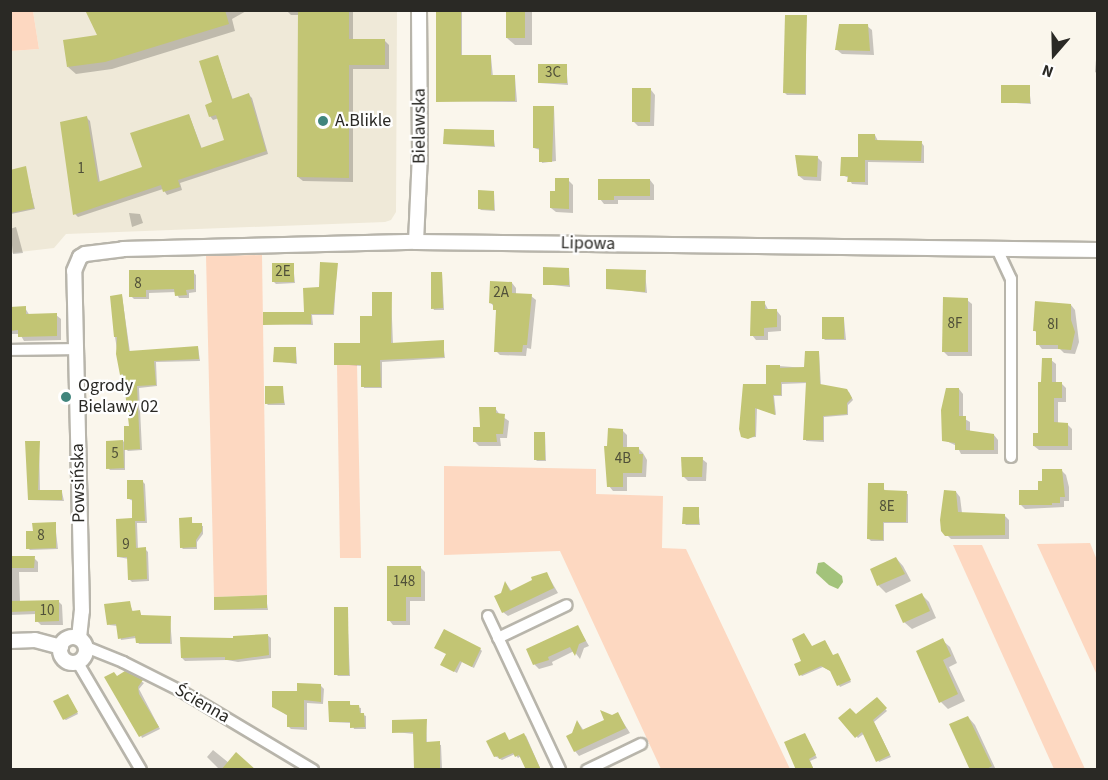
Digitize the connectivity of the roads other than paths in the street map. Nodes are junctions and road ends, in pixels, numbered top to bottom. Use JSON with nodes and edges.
{"nodes":[{"id":1,"x":419,"y":10,"type":"edge"},
{"id":2,"x":416,"y":242,"type":"junction"},
{"id":3,"x":997,"y":249,"type":"junction"},
{"id":4,"x":1098,"y":250,"type":"edge"},
{"id":5,"x":80,"y":258,"type":"joint"},
{"id":6,"x":76,"y":349,"type":"junction"},
{"id":7,"x":10,"y":350,"type":"edge"},
{"id":8,"x":1011,"y":457,"type":"dead end"},
{"id":9,"x":567,"y":605,"type":"dead end"},
{"id":10,"x":488,"y":616,"type":"dead end"},
{"id":11,"x":498,"y":638,"type":"junction"},
{"id":12,"x":10,"y":640,"type":"edge"},
{"id":13,"x":82,"y":643,"type":"junction"},
{"id":14,"x":61,"y":647,"type":"junction"},
{"id":15,"x":78,"y":663,"type":"junction"},
{"id":16,"x":641,"y":744,"type":"dead end"},
{"id":17,"x":141,"y":770,"type":"edge"},
{"id":18,"x":313,"y":770,"type":"edge"},
{"id":19,"x":560,"y":770,"type":"edge"},
{"id":20,"x":587,"y":770,"type":"edge"}],
"edges":[{"from":1,"to":2,"type":"street","name":"Bielawska"},
{"from":2,"to":3,"type":"street","name":"Lipowa"},
{"from":2,"to":5,"type":"street","name":"Lipowa"},
{"from":3,"to":4,"type":"street","name":"Lipowa"},
{"from":3,"to":8,"type":"street"},
{"from":5,"to":6,"type":"street","name":"Powsińska"},
{"from":6,"to":7,"type":"street"},
{"from":6,"to":13,"type":"street","name":"Powsińska"},
{"from":9,"to":11,"type":"street"},
{"from":10,"to":11,"type":"street"},
{"from":11,"to":19,"type":"street"},
{"from":12,"to":14,"type":"street"},
{"from":13,"to":14,"type":"street"},
{"from":13,"to":15,"type":"street"},
{"from":13,"to":18,"type":"street","name":"Ścienna"},
{"from":14,"to":15,"type":"street"},
{"from":15,"to":17,"type":"street"},
{"from":16,"to":20,"type":"street"}]}
